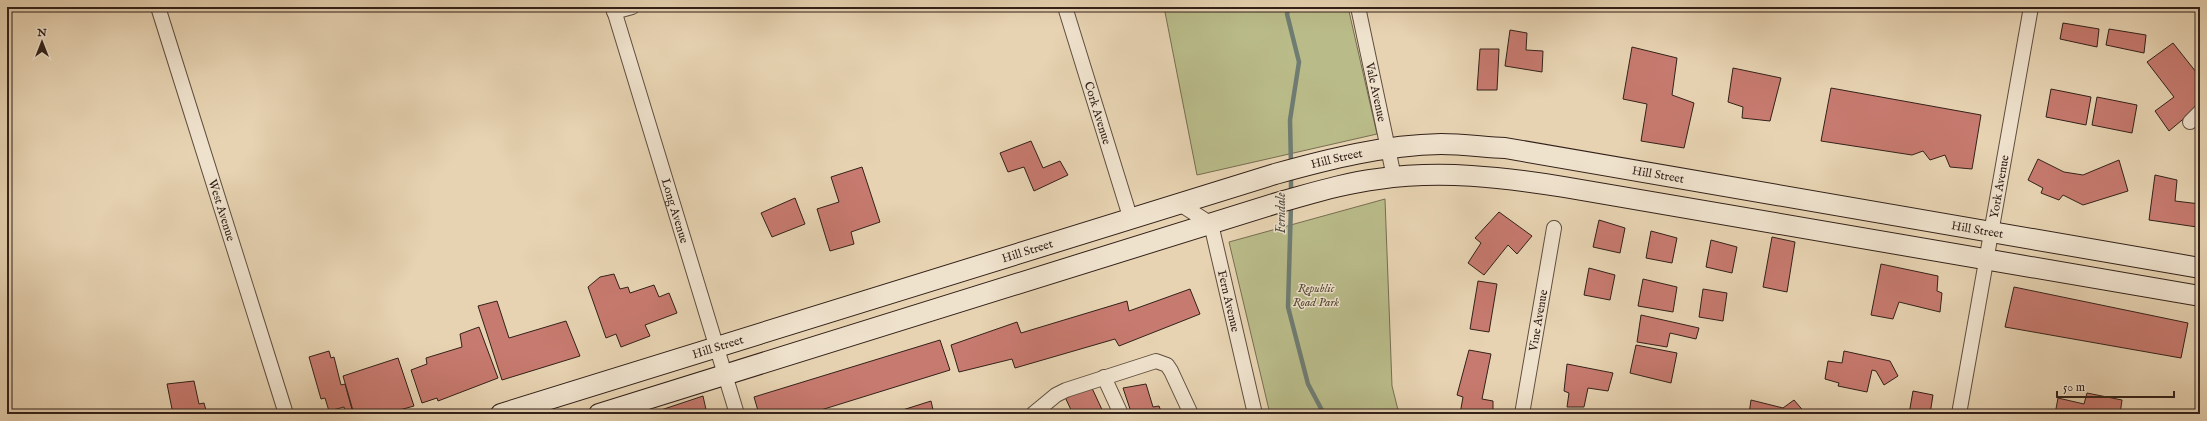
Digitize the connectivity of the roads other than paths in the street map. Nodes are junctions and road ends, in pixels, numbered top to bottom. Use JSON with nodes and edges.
{"nodes":[{"id":1,"x":158,"y":7,"type":"edge"},
{"id":2,"x":632,"y":7,"type":"edge"},
{"id":3,"x":1065,"y":7,"type":"edge"},
{"id":4,"x":1358,"y":7,"type":"edge"},
{"id":5,"x":2031,"y":7,"type":"edge"},
{"id":6,"x":614,"y":10,"type":"edge"},
{"id":7,"x":1389,"y":148,"type":"junction"},
{"id":8,"x":1394,"y":177,"type":"junction"},
{"id":9,"x":1180,"y":204,"type":"junction"},
{"id":10,"x":1131,"y":220,"type":"junction"},
{"id":11,"x":1211,"y":224,"type":"junction"},
{"id":12,"x":1554,"y":228,"type":"dead end"},
{"id":13,"x":1991,"y":232,"type":"junction"},
{"id":14,"x":1986,"y":259,"type":"junction"},
{"id":15,"x":2200,"y":268,"type":"edge"},
{"id":16,"x":2200,"y":296,"type":"edge"},
{"id":17,"x":717,"y":347,"type":"junction"},
{"id":18,"x":725,"y":375,"type":"junction"},
{"id":19,"x":1104,"y":377,"type":"junction"},
{"id":20,"x":1039,"y":412,"type":"edge"},
{"id":21,"x":286,"y":414,"type":"edge"},
{"id":22,"x":501,"y":414,"type":"edge"},
{"id":23,"x":599,"y":414,"type":"edge"},
{"id":24,"x":737,"y":414,"type":"edge"},
{"id":25,"x":1121,"y":414,"type":"edge"},
{"id":26,"x":1191,"y":414,"type":"edge"},
{"id":27,"x":1255,"y":414,"type":"edge"},
{"id":28,"x":1522,"y":414,"type":"edge"},
{"id":29,"x":1959,"y":414,"type":"edge"}],
"edges":[{"from":1,"to":21,"type":"street","name":"West Avenue"},
{"from":2,"to":6,"type":"street"},
{"from":3,"to":10,"type":"street","name":"Cork Avenue"},
{"from":4,"to":7,"type":"street","name":"Vale Avenue"},
{"from":5,"to":13,"type":"street","name":"York Avenue"},
{"from":6,"to":17,"type":"street","name":"Long Avenue"},
{"from":7,"to":8,"type":"street","name":"Vale Avenue"},
{"from":7,"to":9,"type":"main road","name":"Hill Street"},
{"from":7,"to":13,"type":"main road","name":"Hill Street"},
{"from":8,"to":11,"type":"main road"},
{"from":8,"to":14,"type":"main road"},
{"from":9,"to":10,"type":"main road","name":"Hill Street"},
{"from":9,"to":11,"type":"street"},
{"from":10,"to":17,"type":"main road","name":"Hill Street"},
{"from":11,"to":18,"type":"main road"},
{"from":11,"to":27,"type":"street","name":"Fern Avenue"},
{"from":12,"to":28,"type":"street","name":"Vine Avenue"},
{"from":13,"to":14,"type":"street","name":"York Avenue"},
{"from":13,"to":15,"type":"main road","name":"Hill Street"},
{"from":14,"to":16,"type":"main road"},
{"from":14,"to":29,"type":"street","name":"York Avenue"},
{"from":17,"to":18,"type":"street","name":"Long Avenue"},
{"from":17,"to":22,"type":"main road","name":"Hill Street"},
{"from":18,"to":23,"type":"main road"},
{"from":18,"to":24,"type":"street","name":"Long Avenue"},
{"from":19,"to":20,"type":"street"},
{"from":19,"to":25,"type":"street"},
{"from":19,"to":26,"type":"street"}]}
